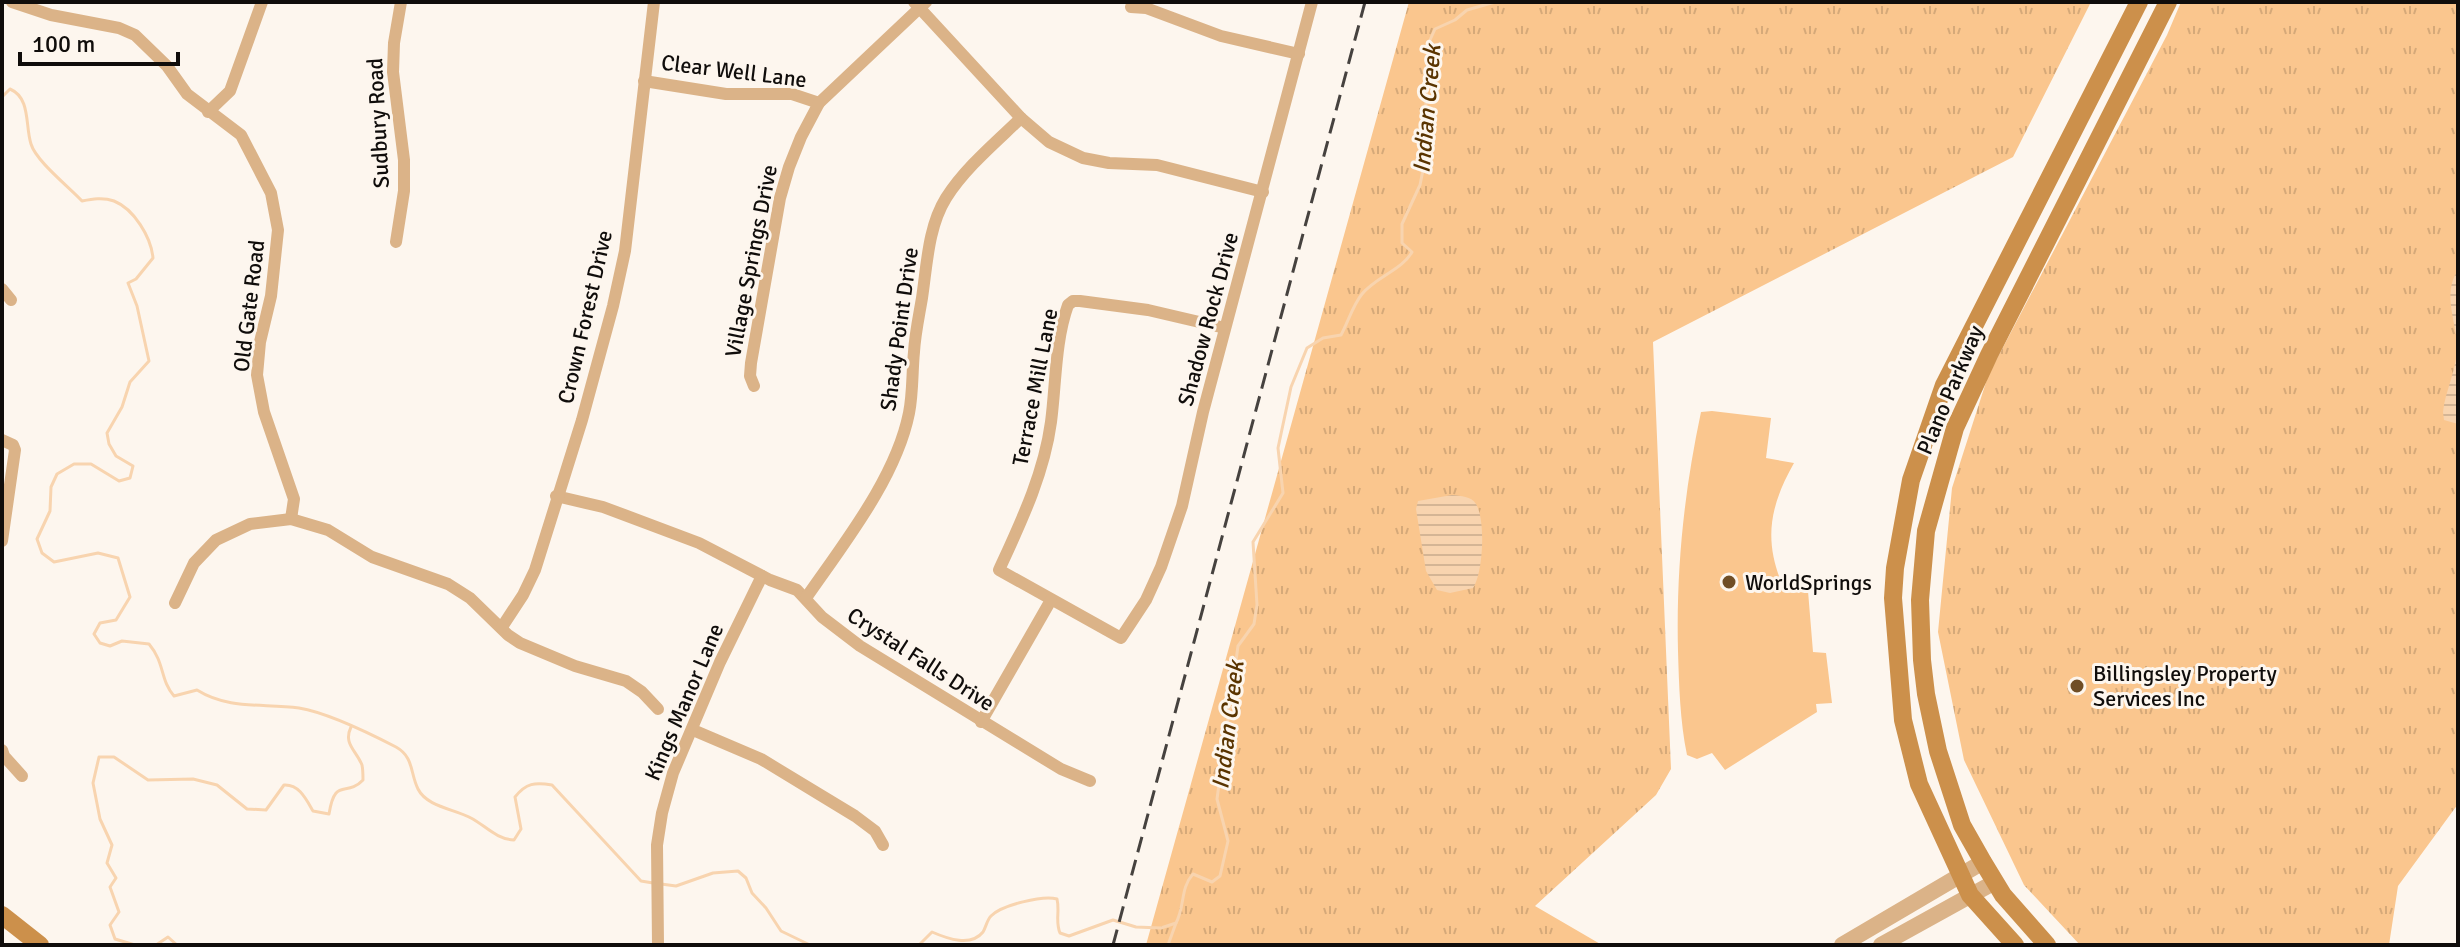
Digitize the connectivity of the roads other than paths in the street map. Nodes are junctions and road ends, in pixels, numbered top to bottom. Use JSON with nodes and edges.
{"nodes":[{"id":1,"x":12,"y":2,"type":"edge"},
{"id":2,"x":262,"y":2,"type":"edge"},
{"id":3,"x":401,"y":2,"type":"edge"},
{"id":4,"x":654,"y":2,"type":"edge"},
{"id":5,"x":1312,"y":2,"type":"edge"},
{"id":6,"x":2139,"y":2,"type":"edge"},
{"id":7,"x":2168,"y":2,"type":"edge"},
{"id":8,"x":919,"y":4,"type":"edge"},
{"id":9,"x":1131,"y":7,"type":"dead end"},
{"id":10,"x":1299,"y":54,"type":"junction"},
{"id":11,"x":644,"y":81,"type":"junction"},
{"id":12,"x":819,"y":103,"type":"junction"},
{"id":13,"x":208,"y":112,"type":"junction"},
{"id":14,"x":1021,"y":118,"type":"junction"},
{"id":15,"x":1263,"y":192,"type":"junction"},
{"id":16,"x":396,"y":242,"type":"dead end"},
{"id":17,"x":2,"y":289,"type":"edge"},
{"id":18,"x":11,"y":300,"type":"dead end"},
{"id":19,"x":1225,"y":328,"type":"junction"},
{"id":20,"x":754,"y":386,"type":"dead end"},
{"id":21,"x":7,"y":442,"type":"edge"},
{"id":22,"x":556,"y":496,"type":"junction"},
{"id":23,"x":291,"y":519,"type":"junction"},
{"id":24,"x":2,"y":541,"type":"edge"},
{"id":25,"x":762,"y":576,"type":"junction"},
{"id":26,"x":806,"y":598,"type":"junction"},
{"id":27,"x":1051,"y":600,"type":"junction"},
{"id":28,"x":175,"y":603,"type":"dead end"},
{"id":29,"x":502,"y":627,"type":"junction"},
{"id":30,"x":658,"y":709,"type":"dead end"},
{"id":31,"x":981,"y":722,"type":"junction"},
{"id":32,"x":693,"y":730,"type":"junction"},
{"id":33,"x":3,"y":754,"type":"edge"},
{"id":34,"x":22,"y":776,"type":"dead end"},
{"id":35,"x":1090,"y":781,"type":"dead end"},
{"id":36,"x":883,"y":845,"type":"dead end"},
{"id":37,"x":1983,"y":862,"type":"junction"},
{"id":38,"x":1959,"y":876,"type":"junction"},
{"id":39,"x":1995,"y":882,"type":"junction"},
{"id":40,"x":1970,"y":895,"type":"junction"},
{"id":41,"x":2,"y":915,"type":"edge"},
{"id":42,"x":658,"y":944,"type":"edge"},
{"id":43,"x":40,"y":945,"type":"edge"},
{"id":44,"x":1842,"y":945,"type":"edge"},
{"id":45,"x":1881,"y":945,"type":"edge"},
{"id":46,"x":2015,"y":945,"type":"edge"},
{"id":47,"x":2047,"y":945,"type":"edge"}],
"edges":[{"from":1,"to":13,"type":"street","name":"Old Gate Road"},
{"from":2,"to":13,"type":"street"},
{"from":3,"to":16,"type":"street","name":"Sudbury Road"},
{"from":4,"to":11,"type":"street","name":"Crown Forest Drive"},
{"from":5,"to":10,"type":"street","name":"Shadow Rock Drive"},
{"from":6,"to":38,"type":"main road","name":"Plano Parkway"},
{"from":7,"to":37,"type":"main road","name":"Plano Parkway"},
{"from":8,"to":12,"type":"street","name":"Village Springs Drive"},
{"from":8,"to":14,"type":"street"},
{"from":9,"to":10,"type":"street"},
{"from":10,"to":15,"type":"street","name":"Shadow Rock Drive"},
{"from":11,"to":12,"type":"street","name":"Clear Well Lane"},
{"from":11,"to":22,"type":"street","name":"Crown Forest Drive"},
{"from":12,"to":20,"type":"street","name":"Village Springs Drive"},
{"from":13,"to":23,"type":"street","name":"Old Gate Road"},
{"from":14,"to":15,"type":"street"},
{"from":14,"to":26,"type":"street","name":"Shady Point Drive"},
{"from":15,"to":19,"type":"street","name":"Shadow Rock Drive"},
{"from":17,"to":18,"type":"street"},
{"from":19,"to":27,"type":"street","name":"Shadow Rock Drive"},
{"from":19,"to":27,"type":"street","name":"Terrace Mill Lane"},
{"from":21,"to":24,"type":"street"},
{"from":22,"to":25,"type":"street","name":"Crystal Falls Drive"},
{"from":22,"to":29,"type":"street","name":"Crown Forest Drive"},
{"from":23,"to":28,"type":"street"},
{"from":23,"to":29,"type":"street"},
{"from":25,"to":26,"type":"street","name":"Crystal Falls Drive"},
{"from":25,"to":32,"type":"street","name":"Kings Manor Lane"},
{"from":26,"to":31,"type":"street","name":"Crystal Falls Drive"},
{"from":27,"to":31,"type":"street"},
{"from":29,"to":30,"type":"street"},
{"from":31,"to":35,"type":"street","name":"Crystal Falls Drive"},
{"from":32,"to":36,"type":"street"},
{"from":32,"to":42,"type":"street","name":"Kings Manor Lane"},
{"from":33,"to":34,"type":"street"},
{"from":37,"to":38,"type":"street"},
{"from":37,"to":39,"type":"main road","name":"Plano Parkway"},
{"from":38,"to":40,"type":"main road","name":"Plano Parkway"},
{"from":38,"to":44,"type":"street"},
{"from":39,"to":40,"type":"street"},
{"from":39,"to":47,"type":"main road","name":"Plano Parkway"},
{"from":40,"to":45,"type":"street"},
{"from":40,"to":46,"type":"main road","name":"Plano Parkway"},
{"from":41,"to":43,"type":"main road"}]}
